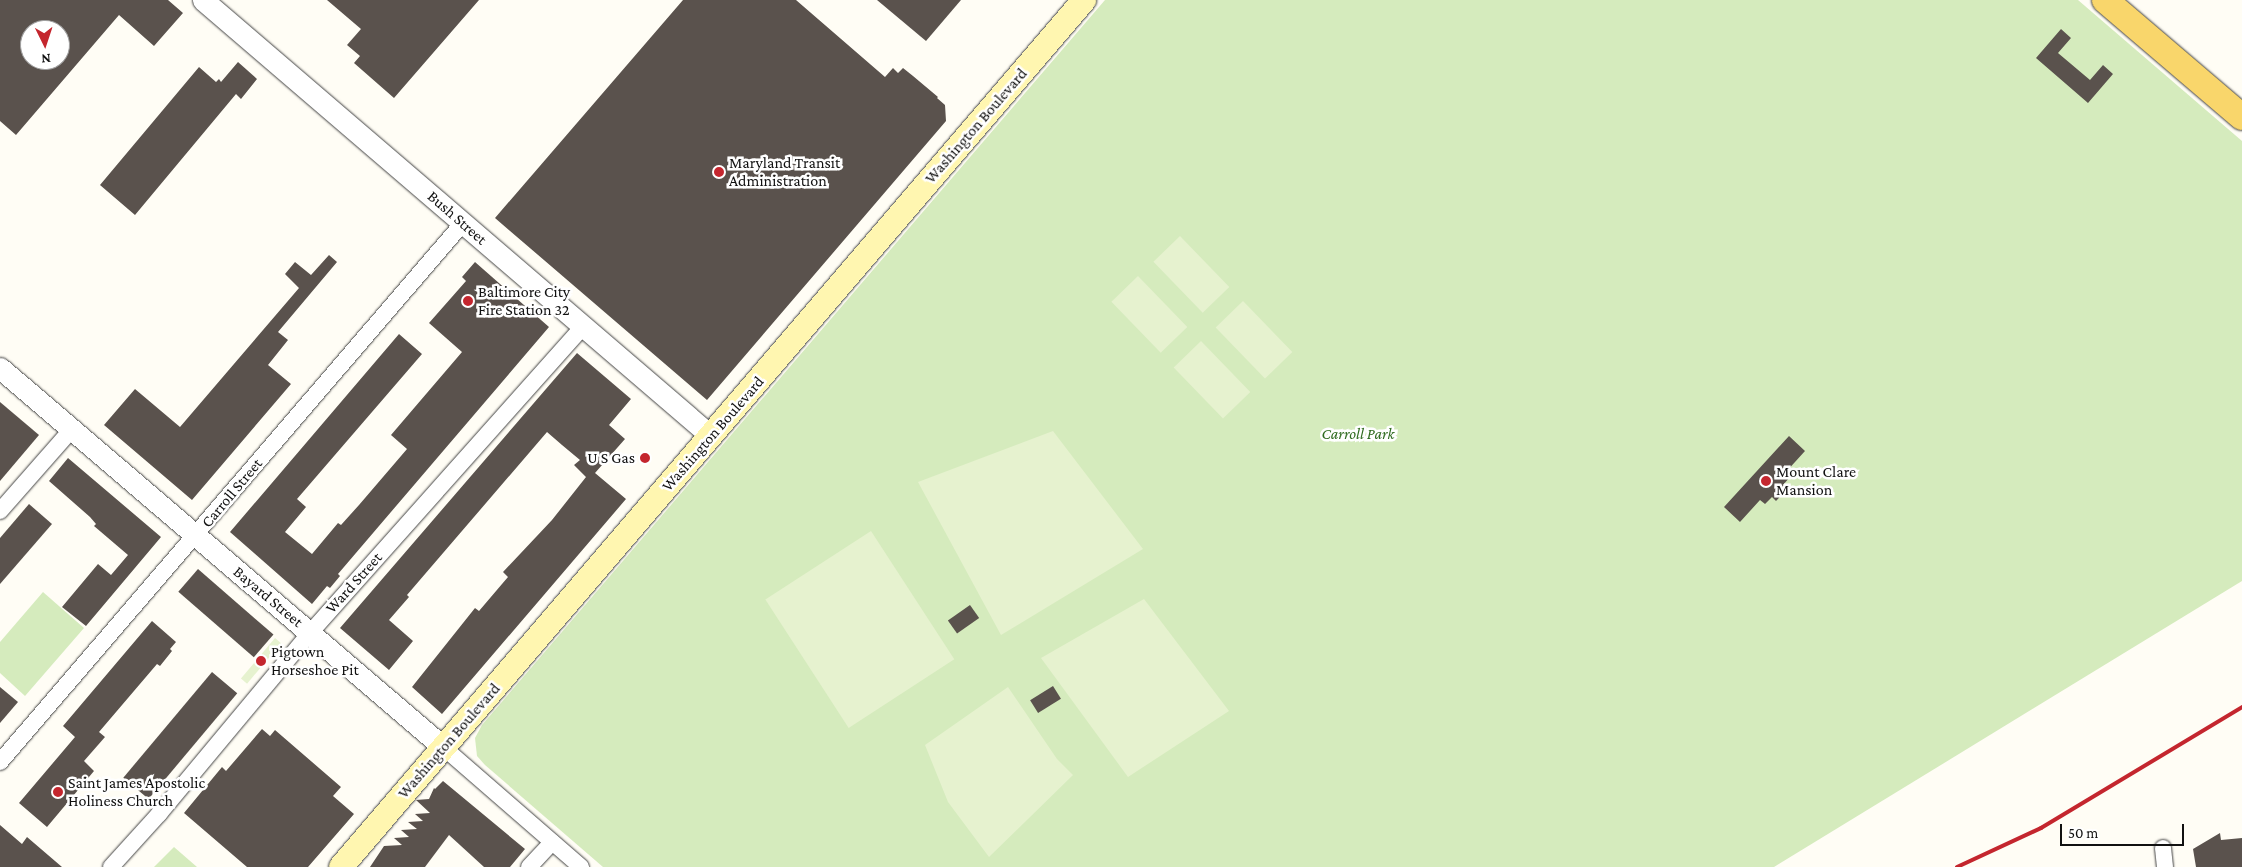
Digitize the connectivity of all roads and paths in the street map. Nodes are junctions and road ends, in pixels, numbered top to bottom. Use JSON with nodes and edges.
{"nodes":[{"id":1,"x":203,"y":0,"type":"edge"},
{"id":2,"x":1084,"y":0,"type":"edge"},
{"id":3,"x":2105,"y":0,"type":"edge"},
{"id":4,"x":2242,"y":117,"type":"edge"},
{"id":5,"x":463,"y":223,"type":"junction"},
{"id":6,"x":584,"y":326,"type":"junction"},
{"id":7,"x":0,"y":368,"type":"edge"},
{"id":8,"x":72,"y":430,"type":"junction"},
{"id":9,"x":711,"y":436,"type":"junction"},
{"id":10,"x":0,"y":511,"type":"edge"},
{"id":11,"x":196,"y":535,"type":"junction"},
{"id":12,"x":310,"y":633,"type":"junction"},
{"id":13,"x":443,"y":747,"type":"junction"},
{"id":14,"x":0,"y":762,"type":"edge"},
{"id":15,"x":552,"y":842,"type":"junction"},
{"id":16,"x":2163,"y":848,"type":"dead end"},
{"id":17,"x":111,"y":867,"type":"edge"},
{"id":18,"x":341,"y":867,"type":"edge"},
{"id":19,"x":529,"y":867,"type":"edge"},
{"id":20,"x":580,"y":867,"type":"edge"},
{"id":21,"x":2166,"y":867,"type":"edge"}],
"edges":[{"from":1,"to":5,"type":"street","name":"Bush Street"},
{"from":2,"to":9,"type":"main road","name":"Washington Boulevard"},
{"from":3,"to":4,"type":"main road"},
{"from":5,"to":6,"type":"street","name":"Bush Street"},
{"from":5,"to":11,"type":"street","name":"Carroll Street"},
{"from":6,"to":9,"type":"street","name":"Bush Street"},
{"from":6,"to":12,"type":"street","name":"Ward Street"},
{"from":7,"to":8,"type":"street","name":"Bayard Street"},
{"from":8,"to":10,"type":"street"},
{"from":8,"to":11,"type":"street","name":"Bayard Street"},
{"from":9,"to":13,"type":"main road","name":"Washington Boulevard"},
{"from":11,"to":12,"type":"street","name":"Bayard Street"},
{"from":11,"to":14,"type":"street","name":"Carroll Street"},
{"from":12,"to":13,"type":"street","name":"Bayard Street"},
{"from":12,"to":17,"type":"street","name":"Ward Street"},
{"from":13,"to":15,"type":"street","name":"Bayard Street"},
{"from":13,"to":18,"type":"main road","name":"Washington Boulevard"},
{"from":15,"to":19,"type":"street"},
{"from":15,"to":20,"type":"street","name":"Bayard Street"},
{"from":16,"to":21,"type":"street"}]}
